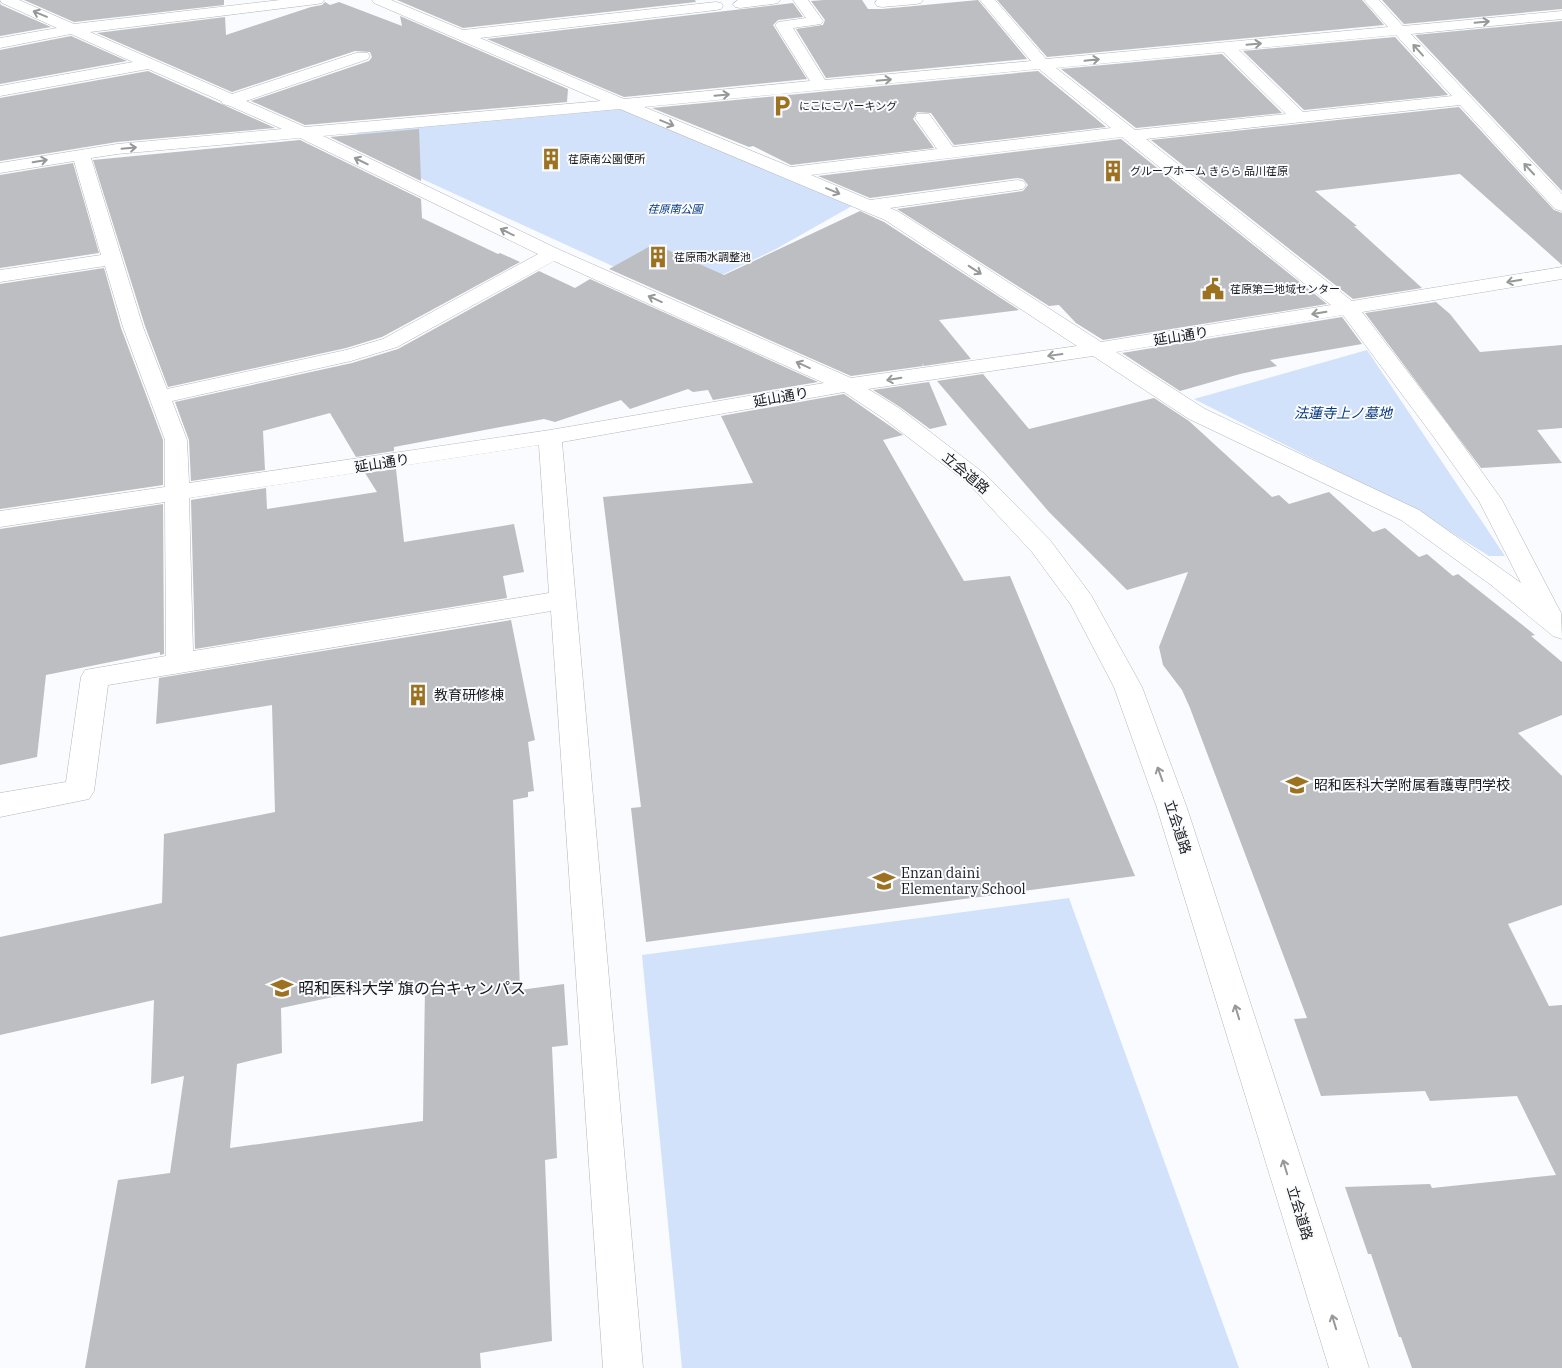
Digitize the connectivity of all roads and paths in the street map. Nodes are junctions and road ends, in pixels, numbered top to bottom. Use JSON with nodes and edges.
{"nodes":[{"id":1,"x":7,"y":0,"type":"edge"},
{"id":2,"x":317,"y":0,"type":"edge"},
{"id":3,"x":379,"y":0,"type":"edge"},
{"id":4,"x":773,"y":0,"type":"edge"},
{"id":5,"x":800,"y":0,"type":"edge"},
{"id":6,"x":916,"y":0,"type":"edge"},
{"id":7,"x":988,"y":0,"type":"edge"},
{"id":8,"x":1371,"y":0,"type":"edge"},
{"id":9,"x":882,"y":3,"type":"dead end"},
{"id":10,"x":740,"y":4,"type":"dead end"},
{"id":11,"x":716,"y":6,"type":"dead end"},
{"id":12,"x":1562,"y":15,"type":"edge"},
{"id":13,"x":74,"y":29,"type":"junction"},
{"id":14,"x":1399,"y":29,"type":"junction"},
{"id":15,"x":461,"y":35,"type":"junction"},
{"id":16,"x":0,"y":43,"type":"edge"},
{"id":17,"x":1227,"y":47,"type":"junction"},
{"id":18,"x":362,"y":56,"type":"dead end"},
{"id":19,"x":152,"y":63,"type":"junction"},
{"id":20,"x":1043,"y":65,"type":"junction"},
{"id":21,"x":821,"y":86,"type":"junction"},
{"id":22,"x":0,"y":91,"type":"edge"},
{"id":23,"x":1463,"y":100,"type":"junction"},
{"id":24,"x":230,"y":101,"type":"junction"},
{"id":25,"x":622,"y":104,"type":"junction"},
{"id":26,"x":1299,"y":117,"type":"junction"},
{"id":27,"x":923,"y":118,"type":"dead end"},
{"id":28,"x":302,"y":133,"type":"junction"},
{"id":29,"x":1129,"y":133,"type":"junction"},
{"id":30,"x":949,"y":153,"type":"junction"},
{"id":31,"x":81,"y":155,"type":"junction"},
{"id":32,"x":0,"y":168,"type":"edge"},
{"id":33,"x":789,"y":172,"type":"junction"},
{"id":34,"x":1018,"y":185,"type":"dead end"},
{"id":35,"x":1562,"y":205,"type":"edge"},
{"id":36,"x":867,"y":206,"type":"junction"},
{"id":37,"x":553,"y":254,"type":"junction"},
{"id":38,"x":112,"y":259,"type":"junction"},
{"id":39,"x":1562,"y":273,"type":"edge"},
{"id":40,"x":0,"y":276,"type":"edge"},
{"id":41,"x":1348,"y":309,"type":"junction"},
{"id":42,"x":1098,"y":349,"type":"junction"},
{"id":43,"x":848,"y":385,"type":"junction"},
{"id":44,"x":160,"y":397,"type":"junction"},
{"id":45,"x":550,"y":437,"type":"junction"},
{"id":46,"x":176,"y":493,"type":"junction"},
{"id":47,"x":0,"y":519,"type":"edge"},
{"id":48,"x":562,"y":600,"type":"junction"},
{"id":49,"x":1556,"y":624,"type":"edge"},
{"id":50,"x":180,"y":662,"type":"junction"},
{"id":51,"x":0,"y":805,"type":"edge"},
{"id":52,"x":623,"y":1368,"type":"edge"},
{"id":53,"x":1349,"y":1368,"type":"edge"}],
"edges":[{"from":13,"to":1,"type":"street","name":"立会道路","one_way":true},
{"from":2,"to":13,"type":"street"},
{"from":3,"to":15,"type":"street"},
{"from":4,"to":10,"type":"street"},
{"from":5,"to":21,"type":"street"},
{"from":6,"to":9,"type":"street"},
{"from":7,"to":20,"type":"street"},
{"from":8,"to":14,"type":"street"},
{"from":11,"to":15,"type":"street"},
{"from":14,"to":12,"type":"street","one_way":true},
{"from":13,"to":16,"type":"street"},
{"from":13,"to":19,"type":"street","name":"立会道路"},
{"from":17,"to":14,"type":"street","one_way":true},
{"from":23,"to":14,"type":"street","one_way":true},
{"from":15,"to":25,"type":"street"},
{"from":20,"to":17,"type":"street","one_way":true},
{"from":17,"to":26,"type":"street"},
{"from":18,"to":24,"type":"street"},
{"from":19,"to":22,"type":"street"},
{"from":19,"to":24,"type":"street","name":"立会道路"},
{"from":21,"to":20,"type":"street","one_way":true},
{"from":20,"to":29,"type":"street"},
{"from":25,"to":21,"type":"street","one_way":true},
{"from":23,"to":26,"type":"street"},
{"from":35,"to":23,"type":"street","one_way":true},
{"from":24,"to":28,"type":"street","name":"立会道路"},
{"from":25,"to":28,"type":"street"},
{"from":25,"to":33,"type":"street","one_way":true},
{"from":26,"to":29,"type":"street"},
{"from":27,"to":30,"type":"street"},
{"from":31,"to":28,"type":"street","one_way":true},
{"from":37,"to":28,"type":"street","name":"立会道路","one_way":true},
{"from":29,"to":30,"type":"street"},
{"from":29,"to":41,"type":"street"},
{"from":30,"to":33,"type":"street"},
{"from":32,"to":31,"type":"street","one_way":true},
{"from":31,"to":38,"type":"street"},
{"from":33,"to":36,"type":"street","one_way":true},
{"from":34,"to":36,"type":"street"},
{"from":36,"to":42,"type":"street","one_way":true},
{"from":43,"to":37,"type":"street","name":"立会道路","one_way":true},
{"from":37,"to":44,"type":"street"},
{"from":38,"to":40,"type":"street"},
{"from":38,"to":44,"type":"street"},
{"from":39,"to":41,"type":"street","name":"延山通り","one_way":true},
{"from":41,"to":42,"type":"street","name":"延山通り","one_way":true},
{"from":41,"to":49,"type":"street"},
{"from":42,"to":43,"type":"street","name":"延山通り","one_way":true},
{"from":42,"to":49,"type":"street"},
{"from":43,"to":45,"type":"street","name":"延山通り"},
{"from":53,"to":43,"type":"street","name":"立会道路","one_way":true},
{"from":44,"to":46,"type":"street"},
{"from":45,"to":46,"type":"street","name":"延山通り"},
{"from":45,"to":48,"type":"street"},
{"from":46,"to":47,"type":"street","name":"延山通り"},
{"from":46,"to":50,"type":"street"},
{"from":48,"to":50,"type":"street"},
{"from":48,"to":52,"type":"street"},
{"from":50,"to":51,"type":"street"}]}
